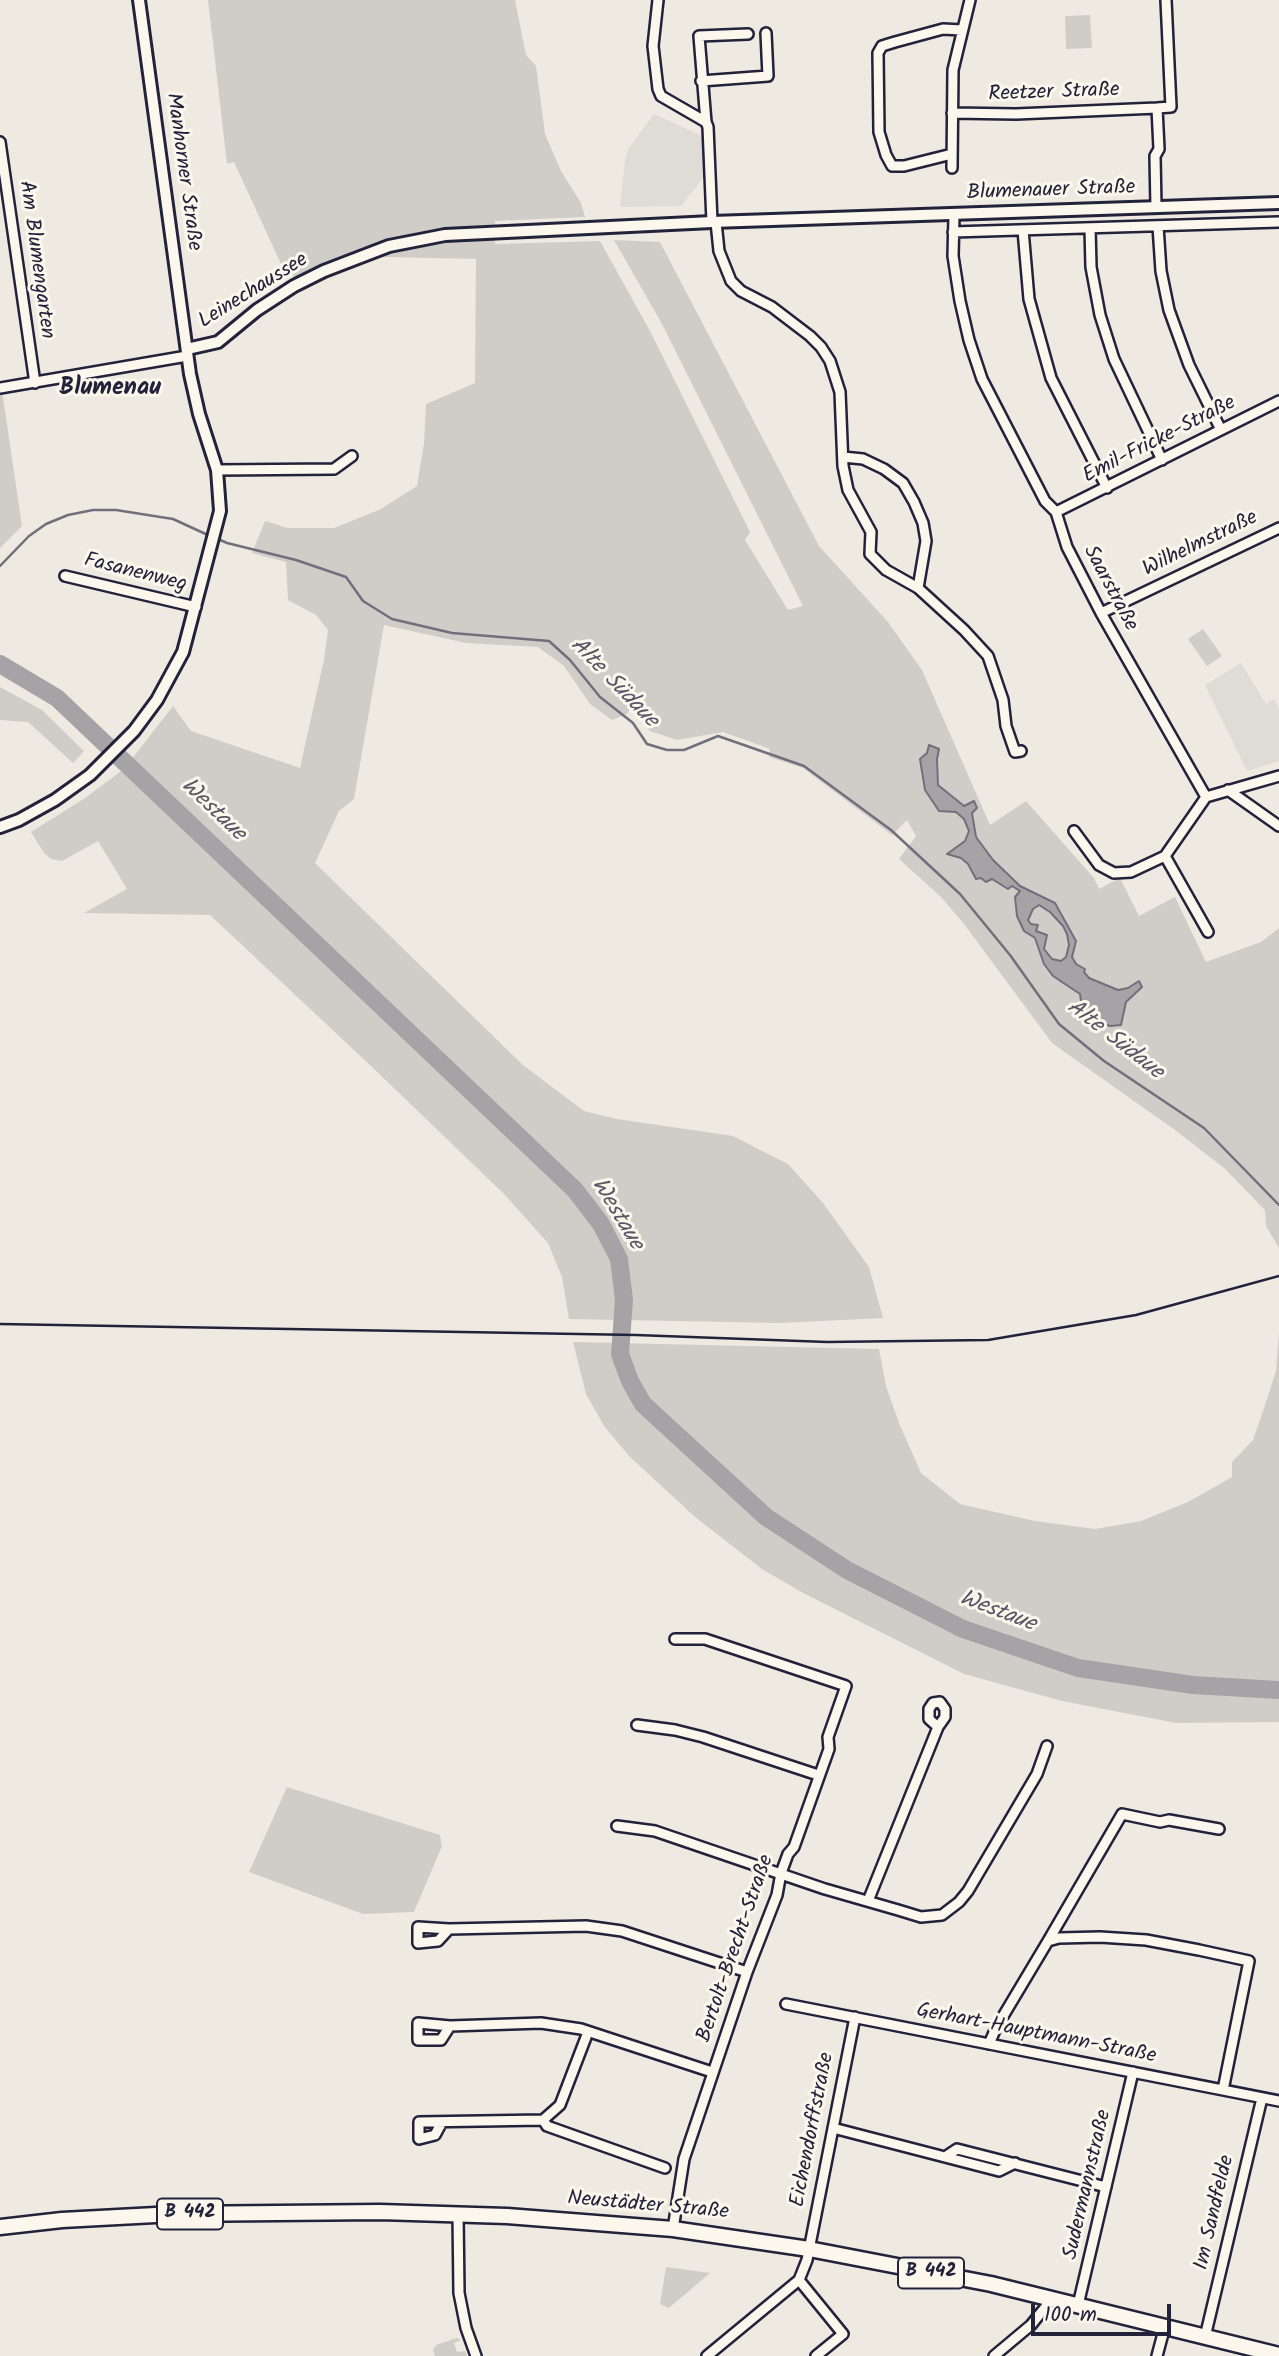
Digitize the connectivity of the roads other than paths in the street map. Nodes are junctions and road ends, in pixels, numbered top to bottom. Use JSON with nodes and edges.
{"nodes":[{"id":1,"x":139,"y":0,"type":"edge"},
{"id":2,"x":658,"y":0,"type":"edge"},
{"id":3,"x":970,"y":0,"type":"edge"},
{"id":4,"x":1166,"y":0,"type":"edge"},
{"id":5,"x":962,"y":30,"type":"junction"},
{"id":6,"x":766,"y":33,"type":"dead end"},
{"id":7,"x":748,"y":34,"type":"dead end"},
{"id":8,"x":701,"y":81,"type":"junction"},
{"id":9,"x":1157,"y":108,"type":"junction"},
{"id":10,"x":952,"y":113,"type":"junction"},
{"id":11,"x":706,"y":122,"type":"junction"},
{"id":12,"x":0,"y":142,"type":"edge"},
{"id":13,"x":952,"y":154,"type":"junction"},
{"id":14,"x":952,"y":168,"type":"dead end"},
{"id":15,"x":1279,"y":203,"type":"edge"},
{"id":16,"x":1156,"y":207,"type":"junction"},
{"id":17,"x":954,"y":215,"type":"junction"},
{"id":18,"x":824,"y":218,"type":"joint"},
{"id":19,"x":714,"y":222,"type":"junction"},
{"id":20,"x":1279,"y":222,"type":"edge"},
{"id":21,"x":1158,"y":226,"type":"junction"},
{"id":22,"x":1090,"y":228,"type":"junction"},
{"id":23,"x":1023,"y":230,"type":"junction"},
{"id":24,"x":953,"y":232,"type":"junction"},
{"id":25,"x":187,"y":352,"type":"junction"},
{"id":26,"x":35,"y":383,"type":"junction"},
{"id":27,"x":0,"y":388,"type":"edge"},
{"id":28,"x":1279,"y":401,"type":"edge"},
{"id":29,"x":1221,"y":430,"type":"junction"},
{"id":30,"x":352,"y":456,"type":"dead end"},
{"id":31,"x":843,"y":457,"type":"junction"},
{"id":32,"x":1162,"y":460,"type":"junction"},
{"id":33,"x":217,"y":470,"type":"junction"},
{"id":34,"x":1107,"y":488,"type":"junction"},
{"id":35,"x":1056,"y":512,"type":"junction"},
{"id":36,"x":1279,"y":528,"type":"edge"},
{"id":37,"x":65,"y":576,"type":"dead end"},
{"id":38,"x":918,"y":588,"type":"junction"},
{"id":39,"x":196,"y":607,"type":"junction"},
{"id":40,"x":1101,"y":612,"type":"junction"},
{"id":41,"x":1021,"y":751,"type":"dead end"},
{"id":42,"x":1279,"y":776,"type":"edge"},
{"id":43,"x":1228,"y":790,"type":"junction"},
{"id":44,"x":1206,"y":797,"type":"junction"},
{"id":45,"x":1279,"y":826,"type":"edge"},
{"id":46,"x":0,"y":827,"type":"edge"},
{"id":47,"x":1074,"y":831,"type":"dead end"},
{"id":48,"x":1166,"y":856,"type":"junction"},
{"id":49,"x":1208,"y":932,"type":"dead end"},
{"id":50,"x":675,"y":1639,"type":"dead end"},
{"id":51,"x":637,"y":1725,"type":"dead end"},
{"id":52,"x":938,"y":1727,"type":"dead end"},
{"id":53,"x":1046,"y":1746,"type":"dead end"},
{"id":54,"x":818,"y":1775,"type":"junction"},
{"id":55,"x":617,"y":1826,"type":"dead end"},
{"id":56,"x":1219,"y":1829,"type":"dead end"},
{"id":57,"x":781,"y":1873,"type":"junction"},
{"id":58,"x":868,"y":1901,"type":"junction"},
{"id":59,"x":449,"y":1929,"type":"dead end"},
{"id":60,"x":1048,"y":1941,"type":"junction"},
{"id":61,"x":747,"y":1972,"type":"junction"},
{"id":62,"x":786,"y":2004,"type":"dead end"},
{"id":63,"x":855,"y":2017,"type":"junction"},
{"id":64,"x":450,"y":2026,"type":"dead end"},
{"id":65,"x":588,"y":2032,"type":"junction"},
{"id":66,"x":989,"y":2044,"type":"junction"},
{"id":67,"x":712,"y":2072,"type":"junction"},
{"id":68,"x":1133,"y":2072,"type":"junction"},
{"id":69,"x":1223,"y":2090,"type":"junction"},
{"id":70,"x":1262,"y":2098,"type":"junction"},
{"id":71,"x":1279,"y":2101,"type":"edge"},
{"id":72,"x":543,"y":2120,"type":"junction"},
{"id":73,"x":442,"y":2122,"type":"dead end"},
{"id":74,"x":833,"y":2127,"type":"junction"},
{"id":75,"x":665,"y":2168,"type":"dead end"},
{"id":76,"x":1106,"y":2187,"type":"junction"},
{"id":77,"x":458,"y":2214,"type":"junction"},
{"id":78,"x":0,"y":2227,"type":"edge"},
{"id":79,"x":673,"y":2229,"type":"junction"},
{"id":80,"x":809,"y":2249,"type":"junction"},
{"id":81,"x":799,"y":2280,"type":"junction"},
{"id":82,"x":1052,"y":2299,"type":"junction"},
{"id":83,"x":1079,"y":2305,"type":"junction"},
{"id":84,"x":1165,"y":2326,"type":"junction"},
{"id":85,"x":1205,"y":2337,"type":"junction"},
{"id":86,"x":1279,"y":2355,"type":"edge"},
{"id":87,"x":476,"y":2356,"type":"edge"},
{"id":88,"x":707,"y":2356,"type":"edge"},
{"id":89,"x":816,"y":2356,"type":"edge"},
{"id":90,"x":994,"y":2356,"type":"edge"},
{"id":91,"x":1157,"y":2356,"type":"edge"}],
"edges":[{"from":1,"to":25,"type":"street","name":"Manhorner Straße"},
{"from":2,"to":11,"type":"street"},
{"from":3,"to":5,"type":"street"},
{"from":4,"to":9,"type":"street"},
{"from":5,"to":10,"type":"street"},
{"from":5,"to":13,"type":"street"},
{"from":6,"to":8,"type":"street"},
{"from":7,"to":8,"type":"street"},
{"from":8,"to":11,"type":"street"},
{"from":9,"to":10,"type":"street","name":"Reetzer Straße"},
{"from":9,"to":16,"type":"street"},
{"from":10,"to":13,"type":"street"},
{"from":11,"to":19,"type":"street"},
{"from":12,"to":26,"type":"street","name":"Am Blumengarten"},
{"from":13,"to":14,"type":"street"},
{"from":15,"to":16,"type":"street","name":"Blumenauer Straße"},
{"from":16,"to":17,"type":"street","name":"Blumenauer Straße"},
{"from":17,"to":18,"type":"street","name":"Blumenauer Straße"},
{"from":17,"to":24,"type":"street","name":"Saarstraße"},
{"from":18,"to":19,"type":"street","name":"Leinechaussee"},
{"from":19,"to":25,"type":"street","name":"Leinechaussee"},
{"from":19,"to":31,"type":"street"},
{"from":20,"to":21,"type":"street","name":"Blumenauer Straße"},
{"from":21,"to":22,"type":"street","name":"Blumenauer Straße"},
{"from":21,"to":29,"type":"street"},
{"from":22,"to":23,"type":"street","name":"Blumenauer Straße"},
{"from":22,"to":32,"type":"street"},
{"from":23,"to":24,"type":"street","name":"Blumenauer Straße"},
{"from":23,"to":34,"type":"street"},
{"from":24,"to":35,"type":"street","name":"Saarstraße"},
{"from":25,"to":26,"type":"street"},
{"from":25,"to":33,"type":"street","name":"Leinechaussee"},
{"from":26,"to":27,"type":"street"},
{"from":28,"to":29,"type":"street","name":"Emil-Fricke-Straße"},
{"from":29,"to":32,"type":"street","name":"Emil-Fricke-Straße"},
{"from":30,"to":33,"type":"street"},
{"from":31,"to":38,"type":"street"},
{"from":31,"to":38,"type":"street"},
{"from":32,"to":34,"type":"street","name":"Emil-Fricke-Straße"},
{"from":33,"to":39,"type":"street","name":"Leinechaussee"},
{"from":34,"to":35,"type":"street","name":"Emil-Fricke-Straße"},
{"from":35,"to":40,"type":"street","name":"Saarstraße"},
{"from":36,"to":40,"type":"street","name":"Wilhelmstraße"},
{"from":37,"to":39,"type":"street","name":"Fasanenweg"},
{"from":38,"to":41,"type":"street"},
{"from":39,"to":46,"type":"street","name":"Leinechaussee"},
{"from":40,"to":44,"type":"street","name":"Saarstraße"},
{"from":42,"to":43,"type":"street"},
{"from":43,"to":44,"type":"street"},
{"from":43,"to":45,"type":"street"},
{"from":44,"to":48,"type":"street"},
{"from":47,"to":48,"type":"street"},
{"from":48,"to":49,"type":"street"},
{"from":50,"to":54,"type":"street","name":"Bertolt-Brecht-Straße"},
{"from":51,"to":54,"type":"street"},
{"from":52,"to":58,"type":"street"},
{"from":53,"to":58,"type":"street"},
{"from":54,"to":57,"type":"street","name":"Bertolt-Brecht-Straße"},
{"from":55,"to":57,"type":"street"},
{"from":56,"to":60,"type":"street"},
{"from":57,"to":58,"type":"street"},
{"from":57,"to":61,"type":"street","name":"Bertolt-Brecht-Straße"},
{"from":59,"to":61,"type":"street"},
{"from":60,"to":66,"type":"street"},
{"from":60,"to":69,"type":"street"},
{"from":61,"to":67,"type":"street","name":"Bertolt-Brecht-Straße"},
{"from":62,"to":63,"type":"street","name":"Gerhart-Hauptmann-Straße"},
{"from":63,"to":66,"type":"street","name":"Gerhart-Hauptmann-Straße"},
{"from":63,"to":74,"type":"street","name":"Eichendorffstraße"},
{"from":64,"to":65,"type":"street"},
{"from":65,"to":67,"type":"street"},
{"from":65,"to":72,"type":"street"},
{"from":66,"to":68,"type":"street","name":"Gerhart-Hauptmann-Straße"},
{"from":67,"to":79,"type":"street","name":"Bertolt-Brecht-Straße"},
{"from":68,"to":69,"type":"street","name":"Gerhart-Hauptmann-Straße"},
{"from":68,"to":76,"type":"street","name":"Sudermannstraße"},
{"from":69,"to":70,"type":"street","name":"Gerhart-Hauptmann-Straße"},
{"from":70,"to":71,"type":"street","name":"Gerhart-Hauptmann-Straße"},
{"from":70,"to":85,"type":"street","name":"Im Sandfelde"},
{"from":72,"to":73,"type":"street"},
{"from":72,"to":75,"type":"street"},
{"from":74,"to":76,"type":"street"},
{"from":74,"to":80,"type":"street","name":"Eichendorffstraße"},
{"from":76,"to":83,"type":"street","name":"Sudermannstraße"},
{"from":77,"to":78,"type":"main road","name":"Neustädter Straße","number":"B 442"},
{"from":77,"to":79,"type":"main road","name":"Neustädter Straße","number":"B 442"},
{"from":77,"to":87,"type":"street"},
{"from":79,"to":80,"type":"main road","name":"Neustädter Straße","number":"B 442"},
{"from":80,"to":81,"type":"street","name":"Eichendorffstraße"},
{"from":80,"to":82,"type":"main road","name":"Neustädter Straße","number":"B 442"},
{"from":81,"to":88,"type":"street"},
{"from":81,"to":89,"type":"street"},
{"from":82,"to":83,"type":"main road","name":"Neustädter Straße","number":"B 442"},
{"from":82,"to":90,"type":"street"},
{"from":83,"to":84,"type":"main road","name":"Neustädter Straße","number":"B 442"},
{"from":84,"to":85,"type":"main road","name":"Neustädter Straße","number":"B 442"},
{"from":84,"to":91,"type":"street"},
{"from":85,"to":86,"type":"main road","name":"Neustädter Straße","number":"B 442"}]}
